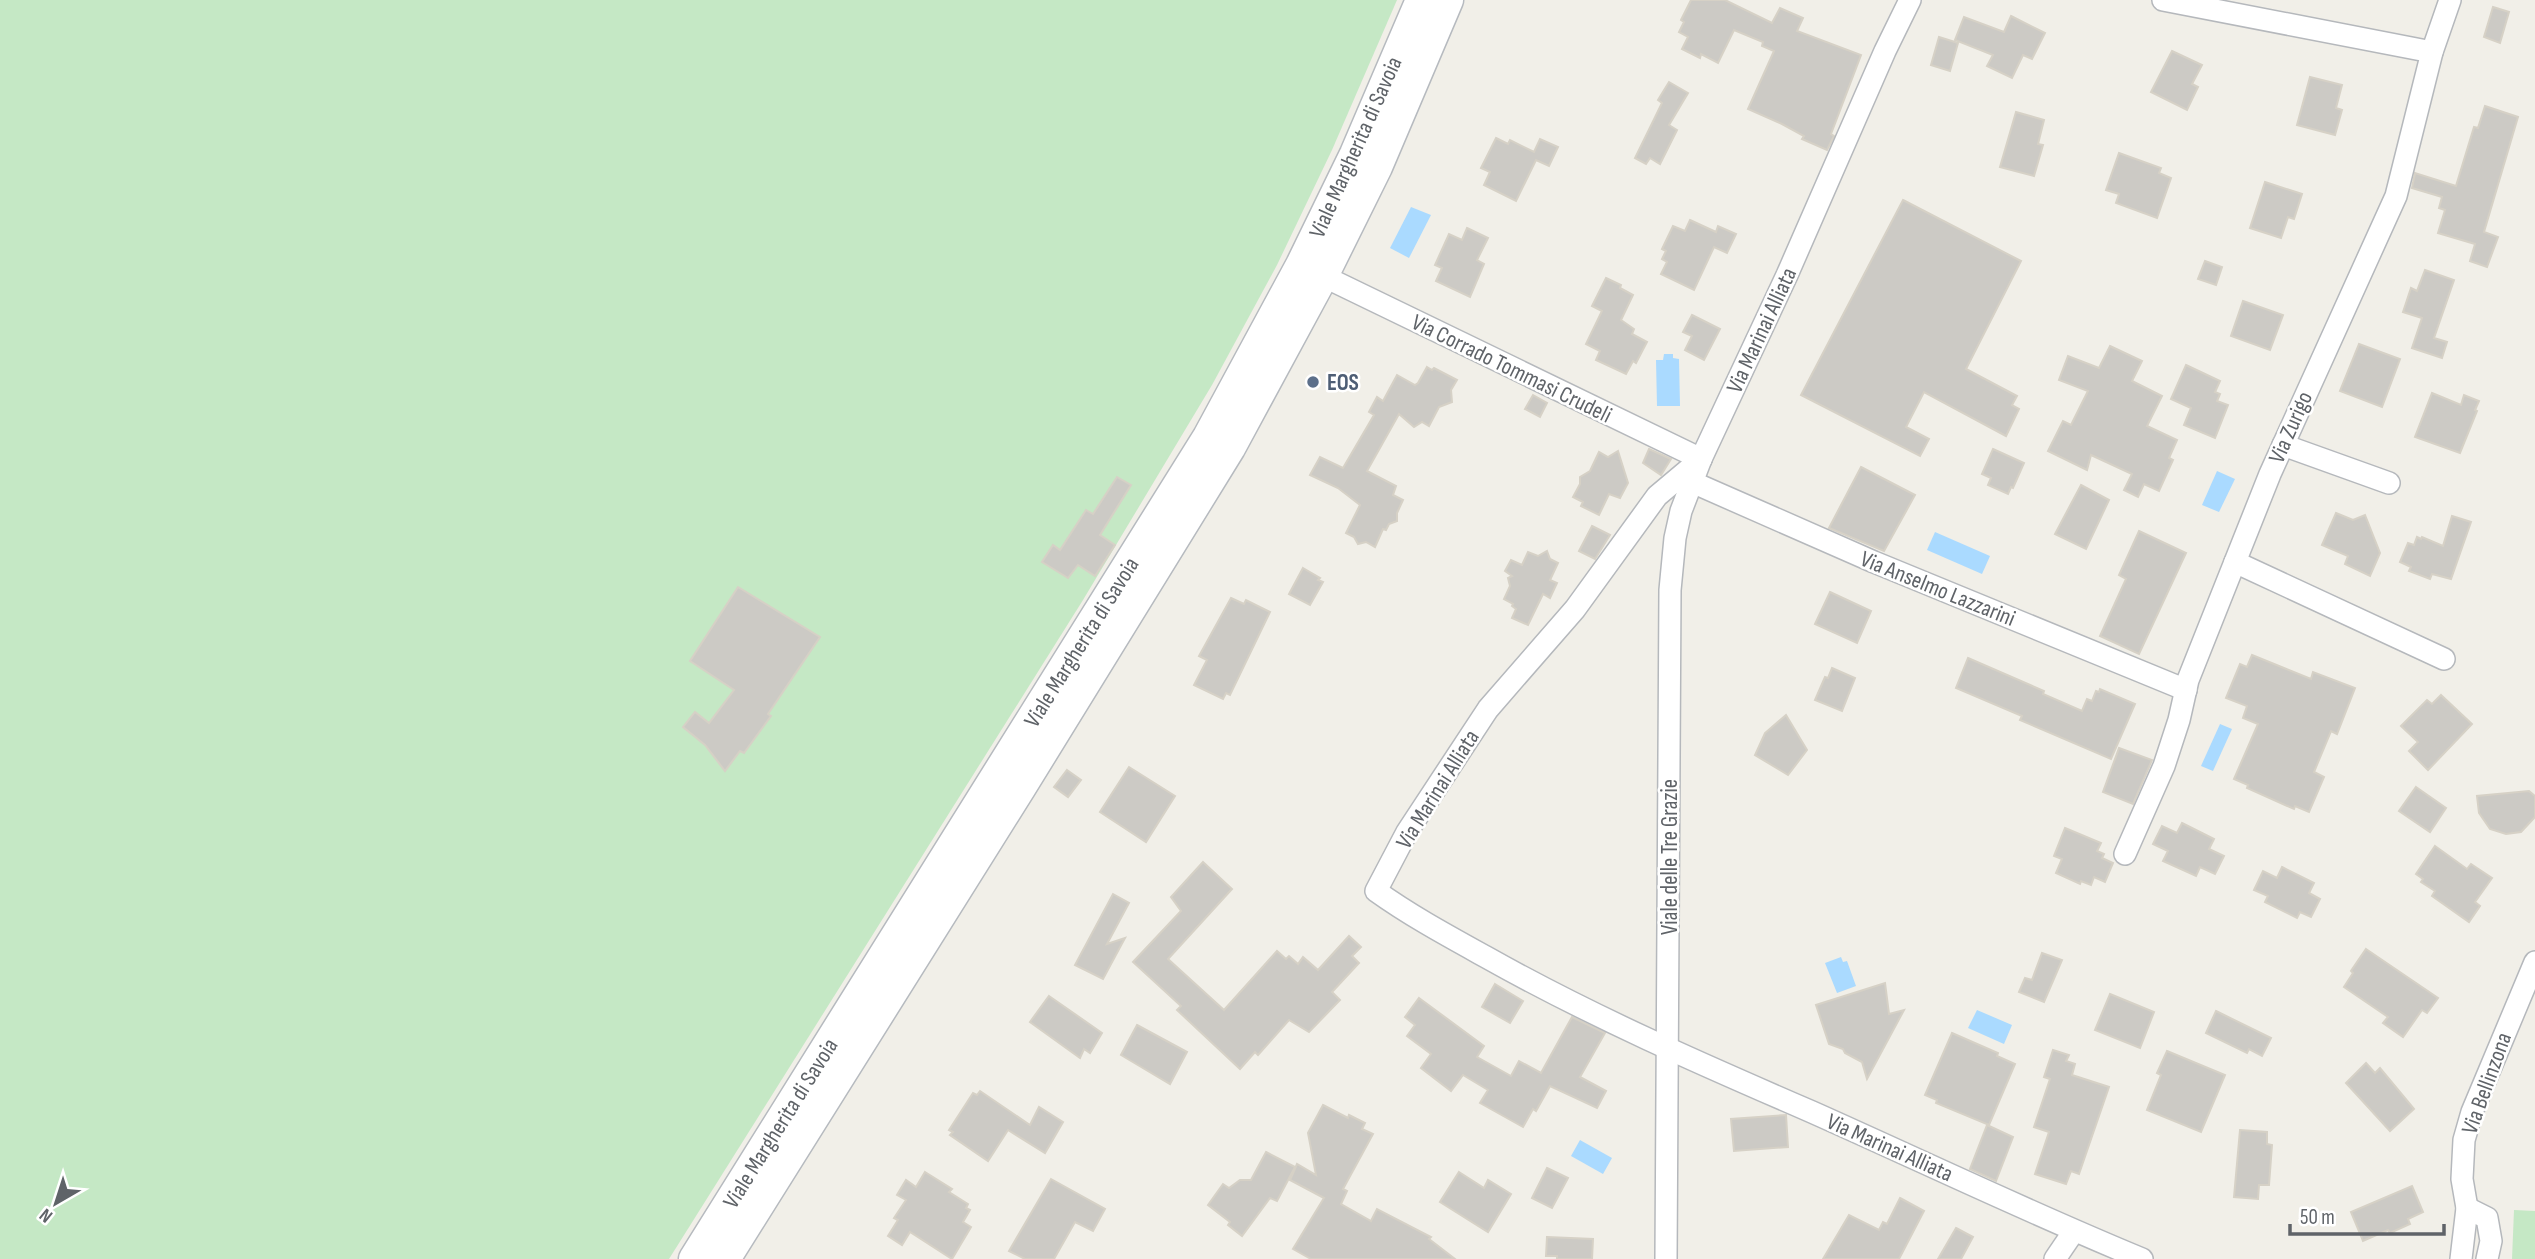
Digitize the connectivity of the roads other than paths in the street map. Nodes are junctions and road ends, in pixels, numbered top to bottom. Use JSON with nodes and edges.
{"nodes":[{"id":1,"x":1421,"y":0,"type":"edge"},
{"id":2,"x":1448,"y":0,"type":"edge"},
{"id":3,"x":1910,"y":0,"type":"edge"},
{"id":4,"x":2163,"y":0,"type":"edge"},
{"id":5,"x":2450,"y":0,"type":"edge"},
{"id":6,"x":2432,"y":52,"type":"junction"},
{"id":7,"x":1323,"y":276,"type":"junction"},
{"id":8,"x":2283,"y":445,"type":"junction"},
{"id":9,"x":1701,"y":459,"type":"junction"},
{"id":10,"x":1692,"y":482,"type":"junction"},
{"id":11,"x":2389,"y":483,"type":"dead end"},
{"id":12,"x":2235,"y":562,"type":"junction"},
{"id":13,"x":2444,"y":659,"type":"dead end"},
{"id":14,"x":2186,"y":690,"type":"junction"},
{"id":15,"x":2125,"y":854,"type":"dead end"},
{"id":16,"x":2535,"y":962,"type":"edge"},
{"id":17,"x":1669,"y":1049,"type":"junction"},
{"id":18,"x":2468,"y":1208,"type":"junction"},
{"id":19,"x":2074,"y":1231,"type":"junction"},
{"id":20,"x":2131,"y":1257,"type":"edge"},
{"id":21,"x":694,"y":1259,"type":"edge"},
{"id":22,"x":725,"y":1259,"type":"edge"},
{"id":23,"x":1666,"y":1259,"type":"edge"},
{"id":24,"x":2055,"y":1259,"type":"edge"},
{"id":25,"x":2461,"y":1259,"type":"edge"},
{"id":26,"x":2487,"y":1259,"type":"edge"}],
"edges":[{"from":1,"to":21,"type":"street","name":"Viale Margherita di Savoia"},
{"from":2,"to":7,"type":"street","name":"Viale Margherita di Savoia"},
{"from":3,"to":9,"type":"street","name":"Via Marinai Alliata"},
{"from":4,"to":6,"type":"street"},
{"from":5,"to":6,"type":"street","name":"Via Zurigo"},
{"from":6,"to":8,"type":"street","name":"Via Zurigo"},
{"from":7,"to":9,"type":"street","name":"Via Corrado Tommasi Crudeli"},
{"from":7,"to":22,"type":"street","name":"Viale Margherita di Savoia"},
{"from":8,"to":11,"type":"street"},
{"from":8,"to":12,"type":"street","name":"Via Zurigo"},
{"from":9,"to":10,"type":"street","name":"Viale delle Tre Grazie"},
{"from":9,"to":17,"type":"street","name":"Via Marinai Alliata"},
{"from":10,"to":14,"type":"street","name":"Via Anselmo Lazzarini"},
{"from":10,"to":17,"type":"street","name":"Viale delle Tre Grazie"},
{"from":12,"to":13,"type":"street"},
{"from":12,"to":14,"type":"street","name":"Via Zurigo"},
{"from":14,"to":15,"type":"street","name":"Via Zurigo"},
{"from":16,"to":18,"type":"street","name":"Via Bellinzona"},
{"from":17,"to":19,"type":"street","name":"Via Marinai Alliata"},
{"from":17,"to":23,"type":"street","name":"Viale delle Tre Grazie"},
{"from":18,"to":25,"type":"street","name":"Via Bellinzona"},
{"from":18,"to":26,"type":"street"},
{"from":19,"to":20,"type":"street","name":"Via Marinai Alliata"},
{"from":19,"to":24,"type":"street"}]}
